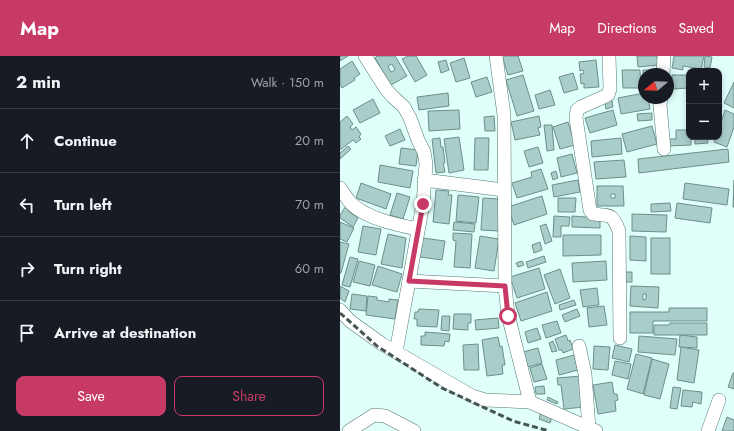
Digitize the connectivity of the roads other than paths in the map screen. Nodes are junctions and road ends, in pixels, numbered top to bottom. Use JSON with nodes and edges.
{"nodes":[{"id":1,"x":365,"y":56,"type":"edge"},
{"id":2,"x":496,"y":56,"type":"edge"},
{"id":3,"x":609,"y":56,"type":"edge"},
{"id":4,"x":664,"y":56,"type":"edge"},
{"id":5,"x":663,"y":68,"type":"edge"},
{"id":6,"x":660,"y":104,"type":"edge"},
{"id":7,"x":664,"y":149,"type":"dead end"},
{"id":8,"x":424,"y":180,"type":"junction"},
{"id":9,"x":340,"y":188,"type":"edge"},
{"id":10,"x":504,"y":190,"type":"junction"},
{"id":11,"x":418,"y":229,"type":"junction"},
{"id":12,"x":409,"y":281,"type":"junction"},
{"id":13,"x":505,"y":286,"type":"junction"},
{"id":14,"x":340,"y":310,"type":"edge"},
{"id":15,"x":620,"y":338,"type":"dead end"},
{"id":16,"x":579,"y":346,"type":"dead end"},
{"id":17,"x":396,"y":352,"type":"junction"},
{"id":18,"x":719,"y":400,"type":"dead end"},
{"id":19,"x":530,"y":402,"type":"junction"},
{"id":20,"x":593,"y":430,"type":"edge"},
{"id":21,"x":349,"y":431,"type":"edge"},
{"id":22,"x":414,"y":431,"type":"edge"},
{"id":23,"x":708,"y":431,"type":"edge"}],
"edges":[{"from":1,"to":8,"type":"street"},
{"from":2,"to":10,"type":"street"},
{"from":3,"to":15,"type":"street"},
{"from":4,"to":5,"type":"street"},
{"from":6,"to":7,"type":"street"},
{"from":8,"to":10,"type":"street"},
{"from":8,"to":11,"type":"street"},
{"from":9,"to":11,"type":"street"},
{"from":10,"to":13,"type":"street"},
{"from":11,"to":12,"type":"street"},
{"from":12,"to":13,"type":"street"},
{"from":12,"to":17,"type":"street"},
{"from":13,"to":19,"type":"street"},
{"from":14,"to":17,"type":"street"},
{"from":16,"to":20,"type":"street"},
{"from":17,"to":19,"type":"street"},
{"from":18,"to":23,"type":"street"},
{"from":19,"to":20,"type":"street"},
{"from":21,"to":22,"type":"street"}]}
